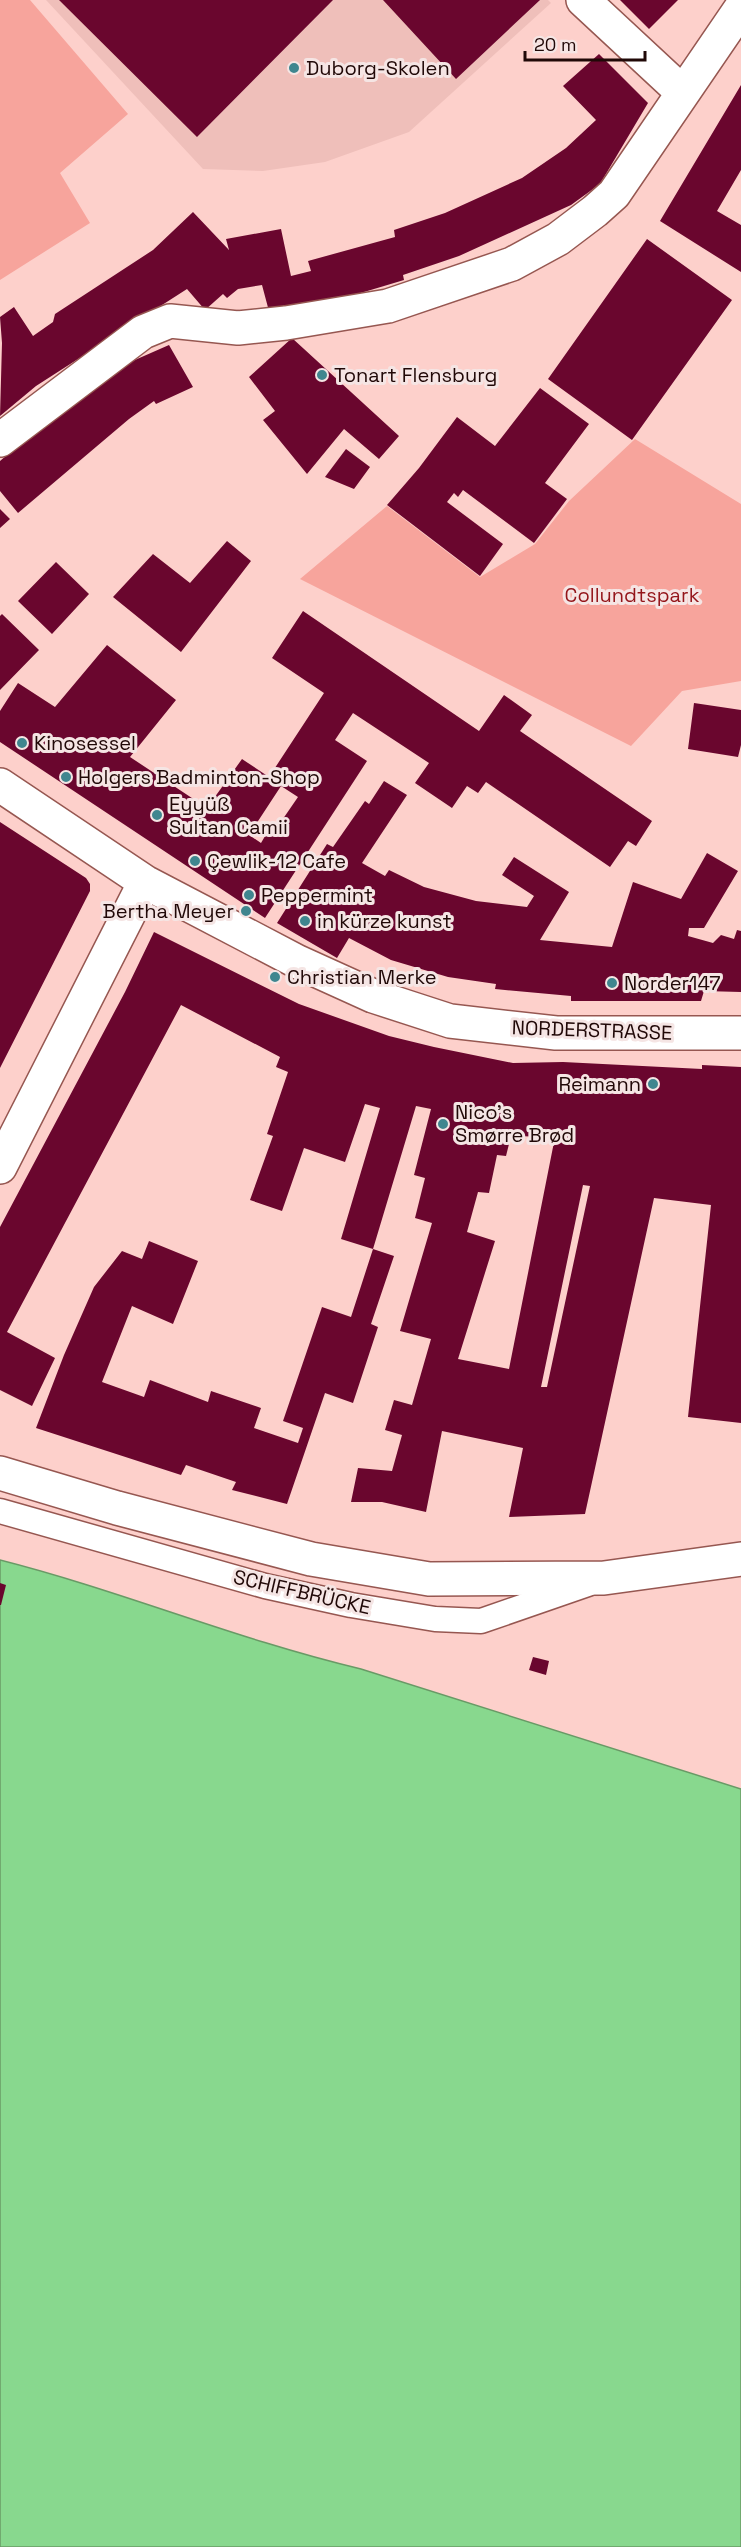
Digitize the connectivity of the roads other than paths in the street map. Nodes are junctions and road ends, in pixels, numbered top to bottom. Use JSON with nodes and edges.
{"nodes":[{"id":1,"x":583,"y":0,"type":"edge"},
{"id":2,"x":741,"y":8,"type":"edge"},
{"id":3,"x":682,"y":92,"type":"junction"},
{"id":4,"x":0,"y":440,"type":"edge"},
{"id":5,"x":0,"y":785,"type":"edge"},
{"id":6,"x":145,"y":882,"type":"junction"},
{"id":7,"x":741,"y":1033,"type":"edge"},
{"id":8,"x":0,"y":1167,"type":"edge"},
{"id":9,"x":0,"y":1473,"type":"edge"},
{"id":10,"x":0,"y":1511,"type":"edge"},
{"id":11,"x":741,"y":1559,"type":"edge"},
{"id":12,"x":604,"y":1578,"type":"junction"}],
"edges":[{"from":1,"to":3,"type":"street"},
{"from":2,"to":3,"type":"street"},
{"from":3,"to":4,"type":"street"},
{"from":5,"to":6,"type":"street","name":"NORDERSTRASSE"},
{"from":6,"to":7,"type":"street","name":"NORDERSTRASSE"},
{"from":6,"to":8,"type":"street"},
{"from":9,"to":12,"type":"street","name":"SCHIFFBRÜCKE"},
{"from":10,"to":12,"type":"lane","name":"SCHIFFBRÜCKE"},
{"from":11,"to":12,"type":"street","name":"SCHIFFBRÜCKE"}]}
